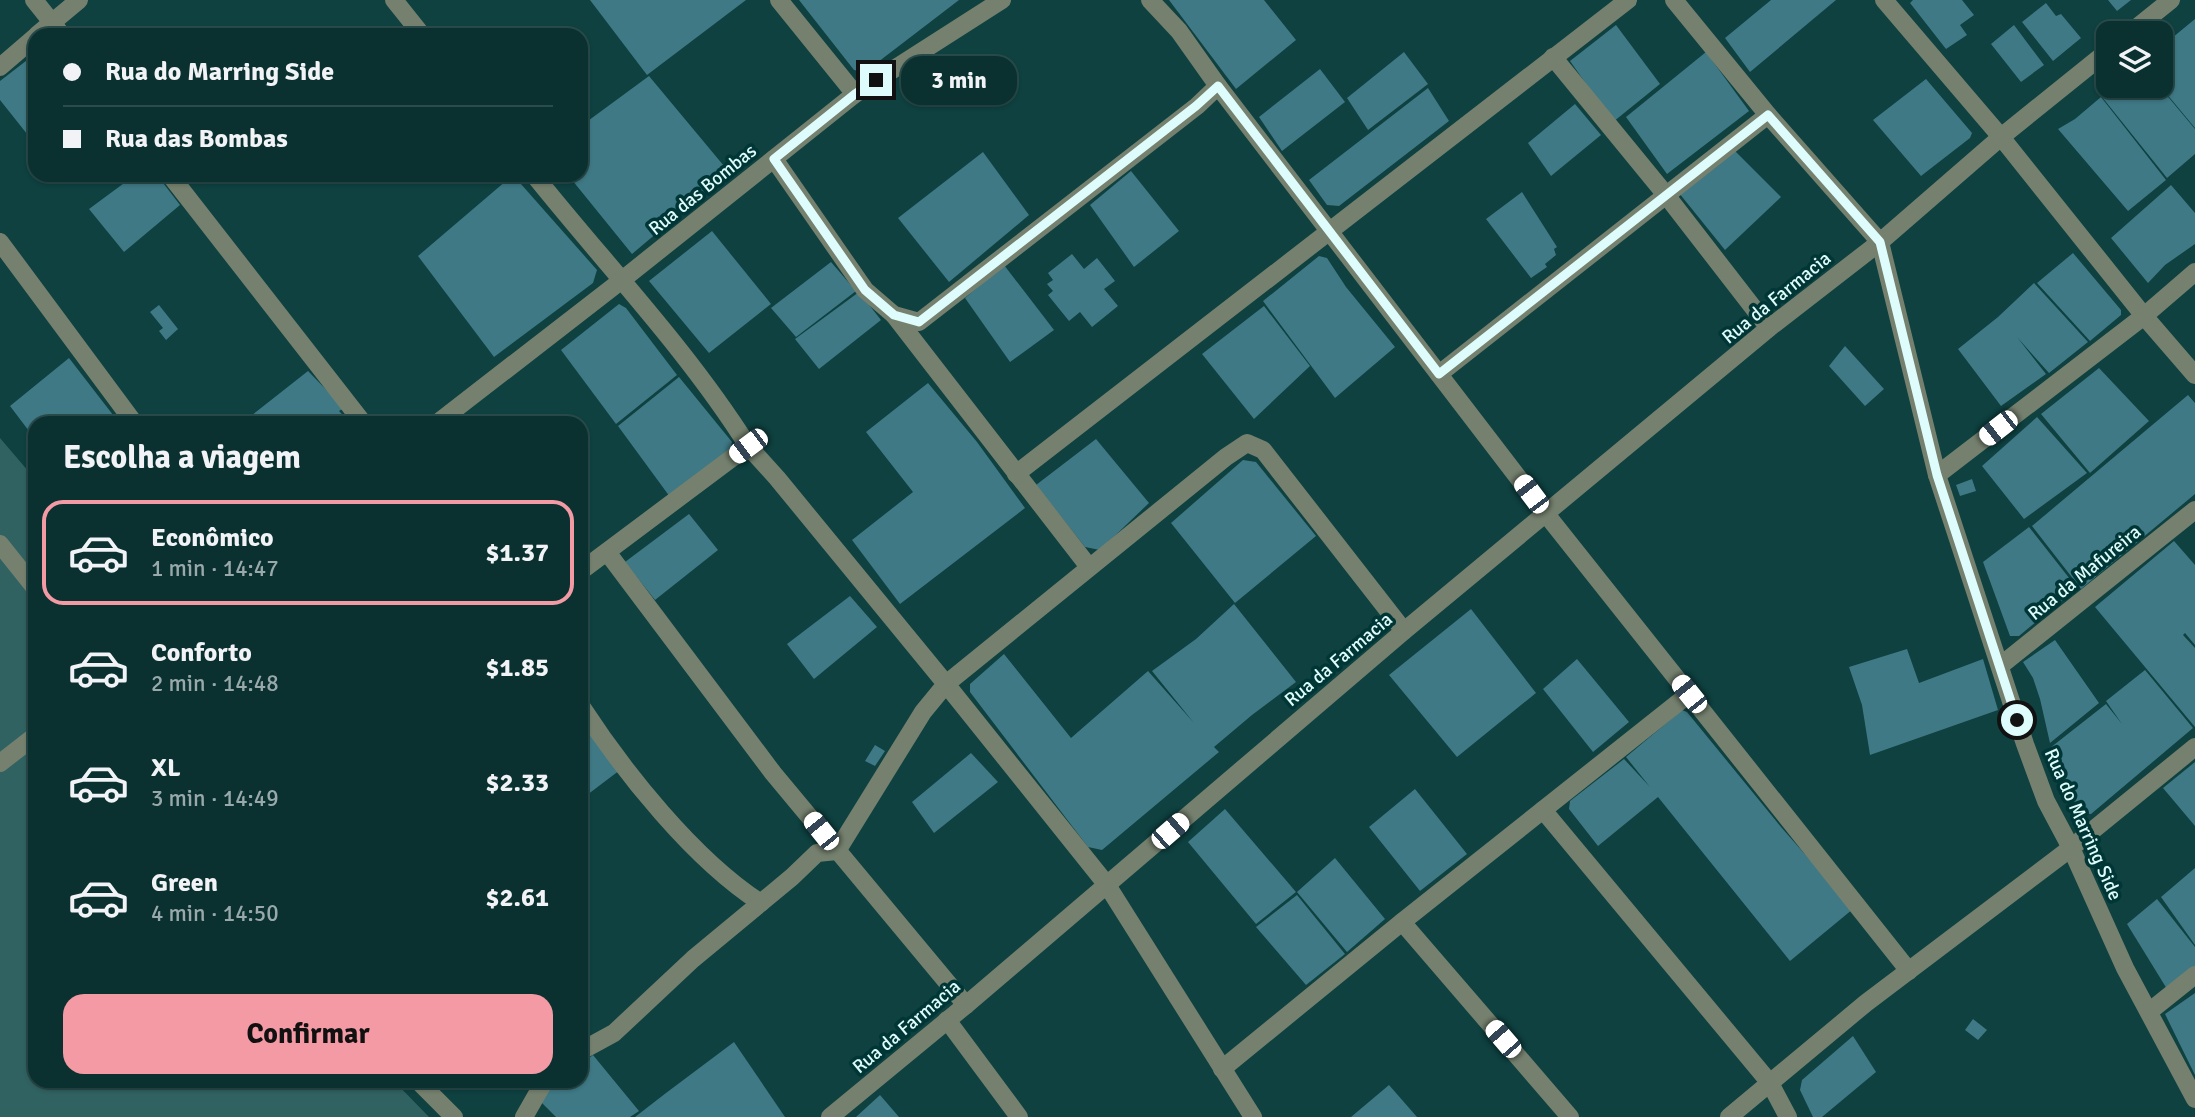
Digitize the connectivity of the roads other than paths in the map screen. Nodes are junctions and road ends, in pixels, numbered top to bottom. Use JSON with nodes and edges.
{"nodes":[{"id":1,"x":34,"y":0,"type":"edge"},
{"id":2,"x":79,"y":0,"type":"edge"},
{"id":3,"x":394,"y":0,"type":"edge"},
{"id":4,"x":779,"y":0,"type":"edge"},
{"id":5,"x":1002,"y":0,"type":"edge"},
{"id":6,"x":1150,"y":0,"type":"edge"},
{"id":7,"x":1628,"y":0,"type":"edge"},
{"id":8,"x":1674,"y":0,"type":"edge"},
{"id":9,"x":1884,"y":0,"type":"edge"},
{"id":10,"x":2171,"y":0,"type":"edge"},
{"id":11,"x":2145,"y":21,"type":"edge"},
{"id":12,"x":56,"y":28,"type":"edge"},
{"id":13,"x":58,"y":28,"type":"edge"},
{"id":14,"x":416,"y":28,"type":"edge"},
{"id":15,"x":28,"y":43,"type":"edge"},
{"id":16,"x":1553,"y":57,"type":"junction"},
{"id":17,"x":2096,"y":60,"type":"edge"},
{"id":18,"x":0,"y":67,"type":"edge"},
{"id":19,"x":1218,"y":86,"type":"junction"},
{"id":20,"x":855,"y":94,"type":"junction"},
{"id":21,"x":1768,"y":115,"type":"junction"},
{"id":22,"x":2001,"y":137,"type":"junction"},
{"id":23,"x":774,"y":159,"type":"junction"},
{"id":24,"x":175,"y":182,"type":"edge"},
{"id":25,"x":540,"y":182,"type":"edge"},
{"id":26,"x":1666,"y":195,"type":"junction"},
{"id":27,"x":1328,"y":231,"type":"junction"},
{"id":28,"x":0,"y":242,"type":"edge"},
{"id":29,"x":1880,"y":242,"type":"junction"},
{"id":30,"x":2195,"y":272,"type":"edge"},
{"id":31,"x":622,"y":280,"type":"junction"},
{"id":32,"x":894,"y":315,"type":"junction"},
{"id":33,"x":2144,"y":316,"type":"junction"},
{"id":34,"x":1769,"y":328,"type":"junction"},
{"id":35,"x":1439,"y":374,"type":"junction"},
{"id":36,"x":2195,"y":375,"type":"edge"},
{"id":37,"x":129,"y":416,"type":"edge"},
{"id":38,"x":358,"y":416,"type":"edge"},
{"id":39,"x":446,"y":416,"type":"edge"},
{"id":40,"x":748,"y":446,"type":"junction"},
{"id":41,"x":1016,"y":474,"type":"junction"},
{"id":42,"x":1937,"y":475,"type":"junction"},
{"id":43,"x":2195,"y":510,"type":"edge"},
{"id":44,"x":1546,"y":514,"type":"junction"},
{"id":45,"x":0,"y":544,"type":"edge"},
{"id":46,"x":607,"y":552,"type":"junction"},
{"id":47,"x":588,"y":566,"type":"edge"},
{"id":48,"x":1089,"y":567,"type":"junction"},
{"id":49,"x":28,"y":579,"type":"edge"},
{"id":50,"x":1404,"y":631,"type":"junction"},
{"id":51,"x":2000,"y":666,"type":"junction"},
{"id":52,"x":946,"y":684,"type":"junction"},
{"id":53,"x":1689,"y":694,"type":"junction"},
{"id":54,"x":588,"y":716,"type":"edge"},
{"id":55,"x":28,"y":741,"type":"edge"},
{"id":56,"x":2195,"y":747,"type":"edge"},
{"id":57,"x":0,"y":763,"type":"edge"},
{"id":58,"x":1543,"y":810,"type":"junction"},
{"id":59,"x":2071,"y":848,"type":"junction"},
{"id":60,"x":837,"y":851,"type":"junction"},
{"id":61,"x":1107,"y":885,"type":"junction"},
{"id":62,"x":761,"y":902,"type":"junction"},
{"id":63,"x":1402,"y":922,"type":"junction"},
{"id":64,"x":1909,"y":971,"type":"junction"},
{"id":65,"x":2195,"y":975,"type":"edge"},
{"id":66,"x":966,"y":1004,"type":"junction"},
{"id":67,"x":2150,"y":1011,"type":"junction"},
{"id":68,"x":947,"y":1020,"type":"junction"},
{"id":69,"x":588,"y":1047,"type":"edge"},
{"id":70,"x":1222,"y":1069,"type":"junction"},
{"id":71,"x":1770,"y":1083,"type":"junction"},
{"id":72,"x":425,"y":1088,"type":"edge"},
{"id":73,"x":541,"y":1088,"type":"edge"},
{"id":74,"x":2195,"y":1099,"type":"edge"},
{"id":75,"x":454,"y":1117,"type":"edge"},
{"id":76,"x":524,"y":1117,"type":"edge"},
{"id":77,"x":830,"y":1117,"type":"edge"},
{"id":78,"x":1019,"y":1117,"type":"edge"},
{"id":79,"x":1253,"y":1117,"type":"edge"},
{"id":80,"x":1570,"y":1117,"type":"edge"},
{"id":81,"x":1729,"y":1117,"type":"edge"},
{"id":82,"x":1788,"y":1117,"type":"edge"}],
"edges":[{"from":1,"to":12,"type":"street"},
{"from":2,"to":13,"type":"street"},
{"from":3,"to":14,"type":"street"},
{"from":4,"to":20,"type":"street"},
{"from":5,"to":20,"type":"street","name":"Rua das Bombas"},
{"from":6,"to":19,"type":"street"},
{"from":7,"to":16,"type":"street"},
{"from":8,"to":21,"type":"street"},
{"from":9,"to":22,"type":"street"},
{"from":10,"to":11,"type":"street"},
{"from":15,"to":18,"type":"street"},
{"from":16,"to":26,"type":"street"},
{"from":16,"to":27,"type":"street"},
{"from":17,"to":22,"type":"street"},
{"from":19,"to":27,"type":"street"},
{"from":19,"to":32,"type":"street"},
{"from":20,"to":23,"type":"street","name":"Rua das Bombas"},
{"from":21,"to":26,"type":"street"},
{"from":21,"to":29,"type":"street"},
{"from":22,"to":29,"type":"street","name":"Rua da Farmacia"},
{"from":22,"to":33,"type":"street"},
{"from":23,"to":31,"type":"street","name":"Rua das Bombas"},
{"from":23,"to":32,"type":"street"},
{"from":24,"to":38,"type":"street"},
{"from":25,"to":31,"type":"street"},
{"from":26,"to":34,"type":"street"},
{"from":26,"to":35,"type":"street"},
{"from":27,"to":35,"type":"street"},
{"from":27,"to":41,"type":"street"},
{"from":28,"to":37,"type":"street"},
{"from":29,"to":34,"type":"street","name":"Rua da Farmacia"},
{"from":29,"to":42,"type":"street","name":"Rua do Marring Side"},
{"from":30,"to":33,"type":"street"},
{"from":31,"to":39,"type":"street","name":"Rua das Bombas"},
{"from":31,"to":40,"type":"street"},
{"from":32,"to":41,"type":"street"},
{"from":33,"to":36,"type":"street"},
{"from":33,"to":42,"type":"street"},
{"from":34,"to":44,"type":"street","name":"Rua da Farmacia"},
{"from":35,"to":44,"type":"street"},
{"from":40,"to":46,"type":"street"},
{"from":40,"to":52,"type":"street"},
{"from":41,"to":48,"type":"street"},
{"from":42,"to":51,"type":"street","name":"Rua do Marring Side"},
{"from":43,"to":51,"type":"street","name":"Rua da Mafureira"},
{"from":44,"to":50,"type":"street","name":"Rua da Farmacia"},
{"from":44,"to":53,"type":"street"},
{"from":45,"to":49,"type":"street"},
{"from":46,"to":47,"type":"street"},
{"from":46,"to":60,"type":"street"},
{"from":48,"to":50,"type":"street"},
{"from":48,"to":52,"type":"street"},
{"from":50,"to":61,"type":"street","name":"Rua da Farmacia"},
{"from":51,"to":59,"type":"street","name":"Rua do Marring Side"},
{"from":52,"to":60,"type":"street"},
{"from":52,"to":61,"type":"street"},
{"from":53,"to":58,"type":"street"},
{"from":53,"to":64,"type":"street"},
{"from":54,"to":62,"type":"street"},
{"from":55,"to":57,"type":"street"},
{"from":56,"to":59,"type":"street"},
{"from":58,"to":63,"type":"street"},
{"from":58,"to":71,"type":"street"},
{"from":59,"to":64,"type":"street"},
{"from":59,"to":67,"type":"street","name":"Rua do Marring Side"},
{"from":60,"to":62,"type":"street"},
{"from":60,"to":66,"type":"street"},
{"from":61,"to":66,"type":"street","name":"Rua da Farmacia"},
{"from":61,"to":70,"type":"street"},
{"from":62,"to":69,"type":"street"},
{"from":63,"to":70,"type":"street"},
{"from":63,"to":80,"type":"street"},
{"from":64,"to":71,"type":"street"},
{"from":65,"to":67,"type":"street"},
{"from":66,"to":68,"type":"street","name":"Rua da Farmacia"},
{"from":67,"to":74,"type":"street","name":"Rua do Marring Side"},
{"from":68,"to":77,"type":"street","name":"Rua da Farmacia"},
{"from":68,"to":78,"type":"street"},
{"from":70,"to":79,"type":"street"},
{"from":71,"to":81,"type":"street"},
{"from":71,"to":82,"type":"street"},
{"from":72,"to":75,"type":"street"},
{"from":73,"to":76,"type":"street"}]}
